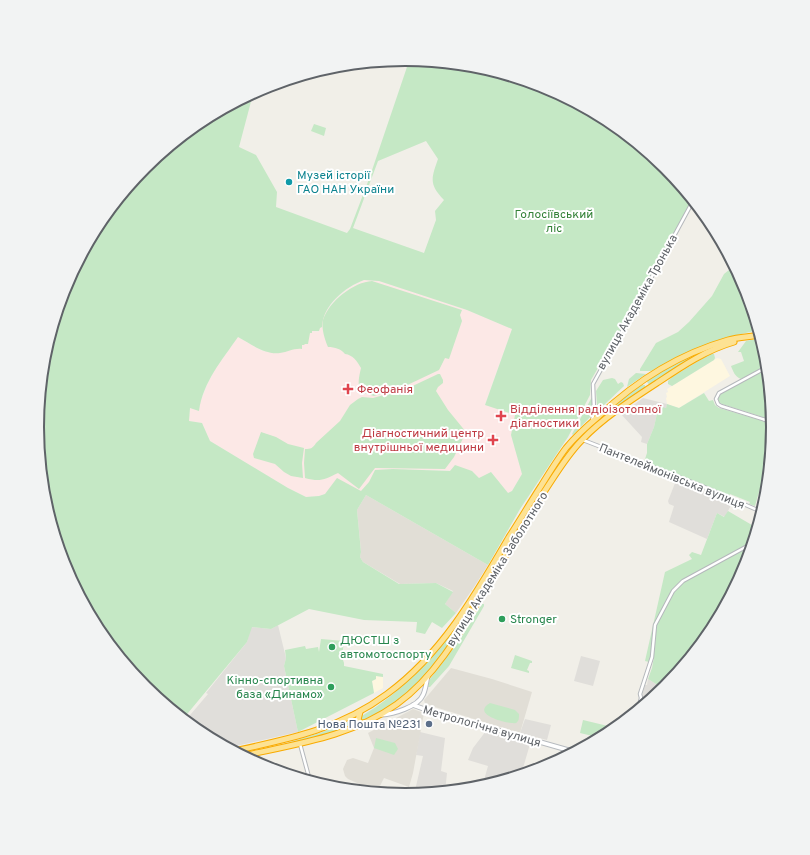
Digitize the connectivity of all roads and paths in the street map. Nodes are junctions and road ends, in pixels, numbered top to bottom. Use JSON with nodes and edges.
{"nodes":[{"id":1,"x":690,"y":207,"type":"edge"},
{"id":2,"x":754,"y":336,"type":"edge"},
{"id":3,"x":748,"y":337,"type":"junction"},
{"id":4,"x":761,"y":370,"type":"edge"},
{"id":5,"x":640,"y":382,"type":"junction"},
{"id":6,"x":647,"y":390,"type":"junction"},
{"id":7,"x":594,"y":407,"type":"junction"},
{"id":8,"x":605,"y":409,"type":"junction"},
{"id":9,"x":766,"y":420,"type":"edge"},
{"id":10,"x":591,"y":422,"type":"junction"},
{"id":11,"x":582,"y":440,"type":"junction"},
{"id":12,"x":756,"y":510,"type":"edge"},
{"id":13,"x":746,"y":547,"type":"edge"},
{"id":14,"x":431,"y":671,"type":"junction"},
{"id":15,"x":639,"y":702,"type":"edge"},
{"id":16,"x":413,"y":705,"type":"junction"},
{"id":17,"x":360,"y":712,"type":"junction"},
{"id":18,"x":380,"y":715,"type":"junction"},
{"id":19,"x":365,"y":723,"type":"junction"},
{"id":20,"x":300,"y":744,"type":"junction"},
{"id":21,"x":242,"y":749,"type":"edge"},
{"id":22,"x":567,"y":750,"type":"edge"},
{"id":23,"x":252,"y":754,"type":"edge"},
{"id":24,"x":308,"y":775,"type":"edge"}],
"edges":[{"from":1,"to":7,"type":"street","name":"вулиця Академіка Тронька"},
{"from":2,"to":3,"type":"highway","name":"вулиця Академіка Заболотного"},
{"from":3,"to":5,"type":"highway","name":"вулиця Академіка Заболотного"},
{"from":3,"to":6,"type":"highway","name":"вулиця Академіка Заболотного"},
{"from":4,"to":9,"type":"street"},
{"from":5,"to":6,"type":"highway"},
{"from":5,"to":8,"type":"highway","name":"вулиця Академіка Заболотного"},
{"from":6,"to":11,"type":"highway","name":"вулиця Академіка Заболотного"},
{"from":7,"to":8,"type":"street"},
{"from":7,"to":10,"type":"street","name":"вулиця Академіка Тронька"},
{"from":8,"to":10,"type":"highway","name":"вулиця Академіка Заболотного"},
{"from":10,"to":17,"type":"highway","name":"вулиця Академіка Заболотного"},
{"from":11,"to":12,"type":"street","name":"Пантелеймонівська вулиця"},
{"from":11,"to":14,"type":"highway","name":"вулиця Академіка Заболотного"},
{"from":13,"to":15,"type":"street"},
{"from":14,"to":16,"type":"street","name":"Метрологічна вулиця"},
{"from":14,"to":18,"type":"highway","name":"вулиця Академіка Заболотного"},
{"from":16,"to":18,"type":"street","name":"Метрологічна вулиця"},
{"from":16,"to":22,"type":"street","name":"Метрологічна вулиця"},
{"from":17,"to":19,"type":"highway"},
{"from":17,"to":21,"type":"highway","name":"вулиця Академіка Заболотного"},
{"from":18,"to":19,"type":"highway","name":"вулиця Академіка Заболотного"},
{"from":19,"to":20,"type":"highway","name":"вулиця Академіка Заболотного"},
{"from":20,"to":23,"type":"highway","name":"вулиця Академіка Заболотного"},
{"from":20,"to":24,"type":"street"}]}
